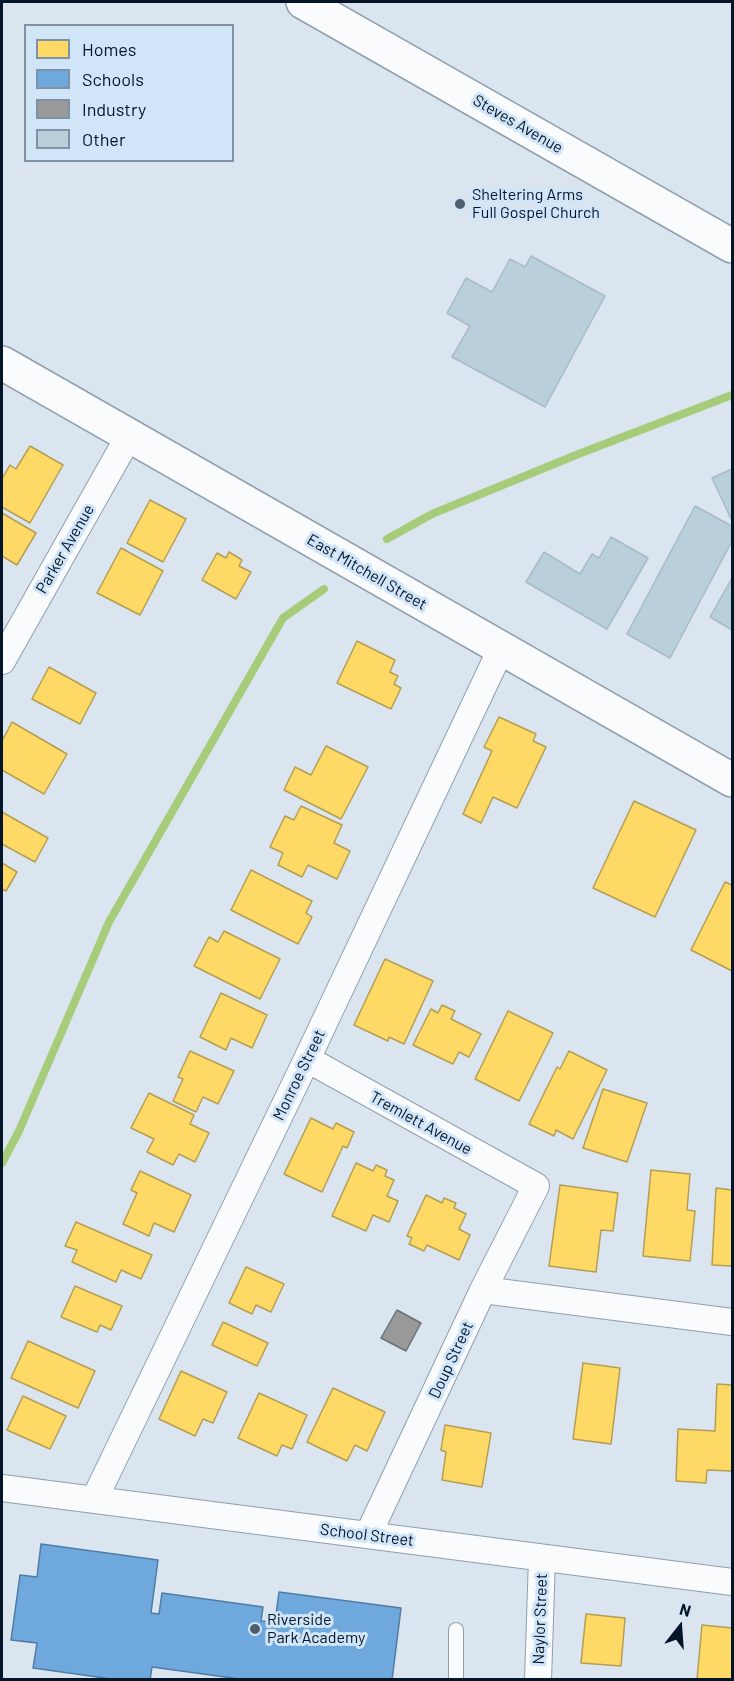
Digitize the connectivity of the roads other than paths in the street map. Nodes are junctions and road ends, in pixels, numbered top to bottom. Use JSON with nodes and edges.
{"nodes":[{"id":1,"x":303,"y":2,"type":"edge"},
{"id":2,"x":732,"y":246,"type":"edge"},
{"id":3,"x":2,"y":363,"type":"edge"},
{"id":4,"x":129,"y":436,"type":"junction"},
{"id":5,"x":501,"y":649,"type":"junction"},
{"id":6,"x":2,"y":661,"type":"edge"},
{"id":7,"x":732,"y":780,"type":"edge"},
{"id":8,"x":307,"y":1059,"type":"junction"},
{"id":9,"x":536,"y":1186,"type":"joint"},
{"id":10,"x":483,"y":1290,"type":"junction"},
{"id":11,"x":732,"y":1322,"type":"edge"},
{"id":12,"x":2,"y":1488,"type":"edge"},
{"id":13,"x":94,"y":1500,"type":"junction"},
{"id":14,"x":368,"y":1535,"type":"junction"},
{"id":15,"x":542,"y":1558,"type":"junction"},
{"id":16,"x":732,"y":1582,"type":"edge"},
{"id":17,"x":456,"y":1630,"type":"dead end"},
{"id":18,"x":456,"y":1680,"type":"edge"},
{"id":19,"x":538,"y":1680,"type":"edge"}],
"edges":[{"from":1,"to":2,"type":"street","name":"Steves Avenue"},
{"from":3,"to":4,"type":"street","name":"East Mitchell Street"},
{"from":4,"to":5,"type":"street","name":"East Mitchell Street"},
{"from":4,"to":6,"type":"street","name":"Parker Avenue"},
{"from":5,"to":7,"type":"street","name":"East Mitchell Street"},
{"from":5,"to":8,"type":"street","name":"Monroe Street"},
{"from":8,"to":9,"type":"street","name":"Tremlett Avenue"},
{"from":8,"to":13,"type":"street","name":"Monroe Street"},
{"from":9,"to":10,"type":"street","name":"Doup Street"},
{"from":10,"to":11,"type":"street"},
{"from":10,"to":14,"type":"street","name":"Doup Street"},
{"from":12,"to":13,"type":"street","name":"School Street"},
{"from":13,"to":14,"type":"street","name":"School Street"},
{"from":14,"to":15,"type":"street","name":"School Street"},
{"from":15,"to":16,"type":"street","name":"School Street"},
{"from":15,"to":19,"type":"street","name":"Naylor Street"},
{"from":17,"to":18,"type":"lane"}]}
